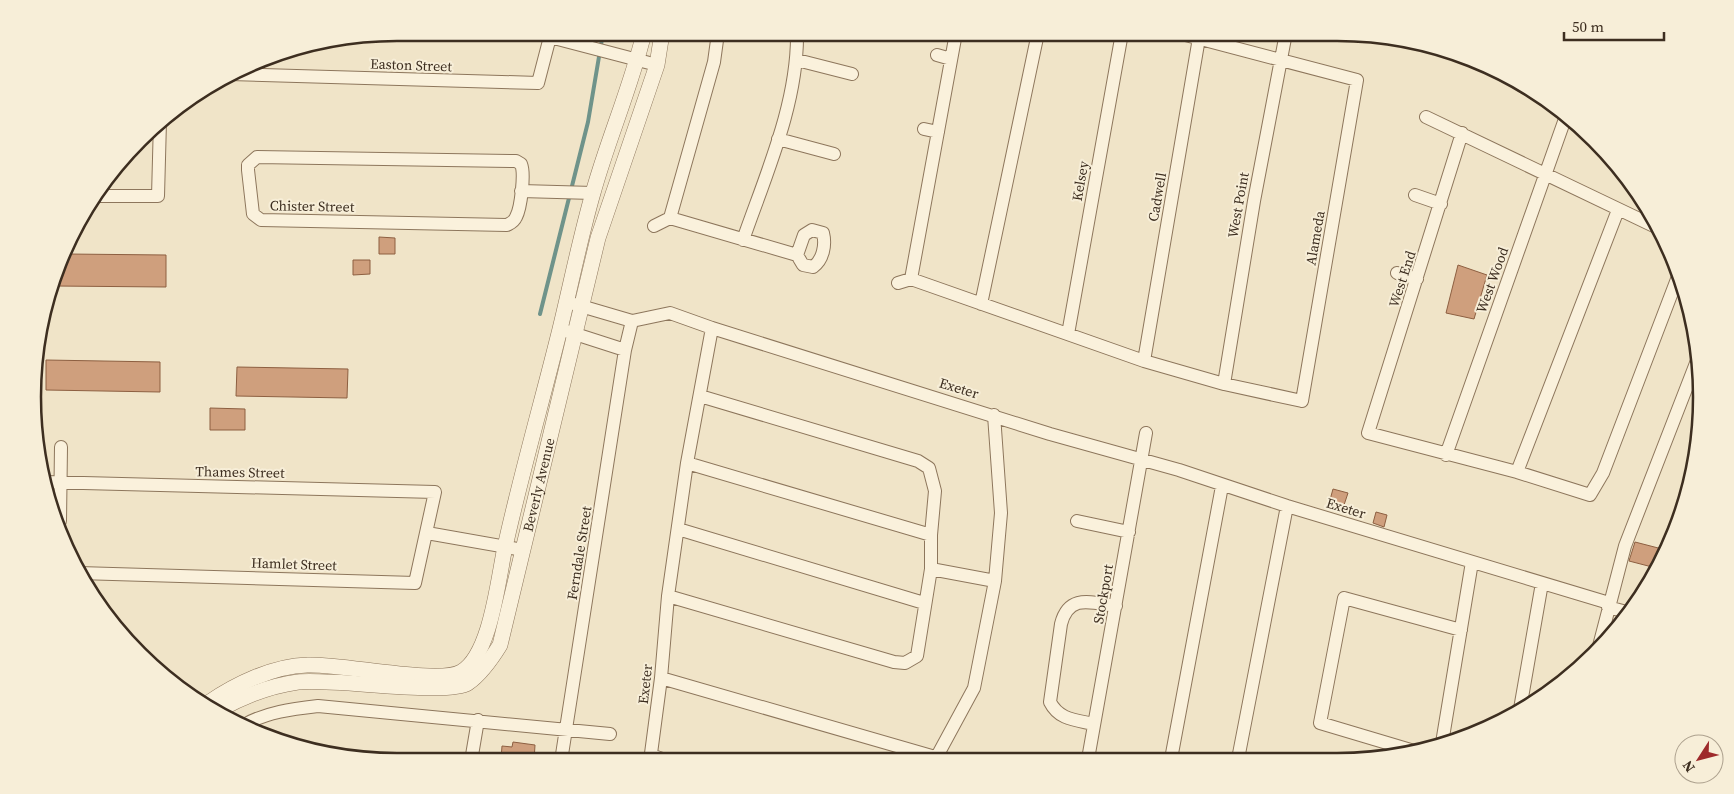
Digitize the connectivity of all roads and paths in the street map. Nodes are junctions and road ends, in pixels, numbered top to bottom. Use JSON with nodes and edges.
{"nodes":[{"id":1,"x":549,"y":41,"type":"edge"},
{"id":2,"x":570,"y":41,"type":"edge"},
{"id":3,"x":642,"y":41,"type":"edge"},
{"id":4,"x":661,"y":41,"type":"edge"},
{"id":5,"x":717,"y":41,"type":"edge"},
{"id":6,"x":797,"y":41,"type":"edge"},
{"id":7,"x":954,"y":41,"type":"edge"},
{"id":8,"x":1036,"y":41,"type":"edge"},
{"id":9,"x":1120,"y":41,"type":"edge"},
{"id":10,"x":1198,"y":41,"type":"edge"},
{"id":11,"x":1210,"y":41,"type":"edge"},
{"id":12,"x":1284,"y":41,"type":"edge"},
{"id":13,"x":937,"y":56,"type":"dead end"},
{"id":14,"x":951,"y":59,"type":"junction"},
{"id":15,"x":638,"y":60,"type":"junction"},
{"id":16,"x":797,"y":60,"type":"junction"},
{"id":17,"x":1280,"y":61,"type":"junction"},
{"id":18,"x":657,"y":65,"type":"junction"},
{"id":19,"x":256,"y":70,"type":"edge"},
{"id":20,"x":852,"y":74,"type":"dead end"},
{"id":21,"x":1426,"y":117,"type":"dead end"},
{"id":22,"x":1564,"y":123,"type":"edge"},
{"id":23,"x":924,"y":129,"type":"dead end"},
{"id":24,"x":160,"y":132,"type":"edge"},
{"id":25,"x":938,"y":132,"type":"junction"},
{"id":26,"x":1462,"y":133,"type":"junction"},
{"id":27,"x":778,"y":139,"type":"junction"},
{"id":28,"x":834,"y":154,"type":"dead end"},
{"id":29,"x":1546,"y":173,"type":"junction"},
{"id":30,"x":521,"y":191,"type":"junction"},
{"id":31,"x":586,"y":193,"type":"junction"},
{"id":32,"x":1415,"y":195,"type":"dead end"},
{"id":33,"x":103,"y":196,"type":"edge"},
{"id":34,"x":1441,"y":204,"type":"junction"},
{"id":35,"x":1618,"y":210,"type":"junction"},
{"id":36,"x":670,"y":218,"type":"junction"},
{"id":37,"x":1647,"y":223,"type":"edge"},
{"id":38,"x":654,"y":226,"type":"dead end"},
{"id":39,"x":743,"y":240,"type":"junction"},
{"id":40,"x":797,"y":255,"type":"dead end"},
{"id":41,"x":1397,"y":273,"type":"dead end"},
{"id":42,"x":911,"y":279,"type":"junction"},
{"id":43,"x":1417,"y":279,"type":"junction"},
{"id":44,"x":898,"y":283,"type":"dead end"},
{"id":45,"x":1675,"y":285,"type":"edge"},
{"id":46,"x":566,"y":302,"type":"junction"},
{"id":47,"x":981,"y":304,"type":"junction"},
{"id":48,"x":582,"y":307,"type":"junction"},
{"id":49,"x":632,"y":322,"type":"junction"},
{"id":50,"x":712,"y":328,"type":"junction"},
{"id":51,"x":567,"y":331,"type":"junction"},
{"id":52,"x":1068,"y":334,"type":"junction"},
{"id":53,"x":625,"y":350,"type":"junction"},
{"id":54,"x":1144,"y":361,"type":"junction"},
{"id":55,"x":1692,"y":374,"type":"edge"},
{"id":56,"x":1224,"y":384,"type":"junction"},
{"id":57,"x":700,"y":396,"type":"junction"},
{"id":58,"x":994,"y":415,"type":"junction"},
{"id":59,"x":1146,"y":433,"type":"dead end"},
{"id":60,"x":61,"y":447,"type":"dead end"},
{"id":61,"x":1446,"y":455,"type":"junction"},
{"id":62,"x":1143,"y":459,"type":"junction"},
{"id":63,"x":687,"y":463,"type":"junction"},
{"id":64,"x":1517,"y":472,"type":"junction"},
{"id":65,"x":52,"y":482,"type":"edge"},
{"id":66,"x":60,"y":483,"type":"junction"},
{"id":67,"x":1222,"y":486,"type":"junction"},
{"id":68,"x":435,"y":492,"type":"joint"},
{"id":69,"x":1287,"y":506,"type":"junction"},
{"id":70,"x":60,"y":511,"type":"edge"},
{"id":71,"x":1077,"y":521,"type":"dead end"},
{"id":72,"x":678,"y":529,"type":"junction"},
{"id":73,"x":1129,"y":532,"type":"junction"},
{"id":74,"x":427,"y":533,"type":"junction"},
{"id":75,"x":930,"y":535,"type":"junction"},
{"id":76,"x":505,"y":548,"type":"junction"},
{"id":77,"x":523,"y":550,"type":"junction"},
{"id":78,"x":1472,"y":562,"type":"junction"},
{"id":79,"x":931,"y":568,"type":"junction"},
{"id":80,"x":88,"y":573,"type":"edge"},
{"id":81,"x":995,"y":581,"type":"junction"},
{"id":82,"x":1542,"y":583,"type":"junction"},
{"id":83,"x":668,"y":596,"type":"junction"},
{"id":84,"x":924,"y":603,"type":"junction"},
{"id":85,"x":1609,"y":605,"type":"junction"},
{"id":86,"x":1116,"y":606,"type":"junction"},
{"id":87,"x":1622,"y":610,"type":"edge"},
{"id":88,"x":1461,"y":630,"type":"junction"},
{"id":89,"x":1602,"y":634,"type":"edge"},
{"id":90,"x":661,"y":678,"type":"junction"},
{"id":91,"x":212,"y":701,"type":"edge"},
{"id":92,"x":1521,"y":701,"type":"edge"},
{"id":93,"x":224,"y":707,"type":"edge"},
{"id":94,"x":478,"y":720,"type":"junction"},
{"id":95,"x":252,"y":722,"type":"edge"},
{"id":96,"x":1094,"y":724,"type":"junction"},
{"id":97,"x":567,"y":728,"type":"junction"},
{"id":98,"x":610,"y":734,"type":"dead end"},
{"id":99,"x":1443,"y":737,"type":"edge"},
{"id":100,"x":1402,"y":747,"type":"edge"},
{"id":101,"x":472,"y":753,"type":"edge"},
{"id":102,"x":562,"y":753,"type":"edge"},
{"id":103,"x":652,"y":753,"type":"edge"},
{"id":104,"x":921,"y":753,"type":"edge"},
{"id":105,"x":941,"y":753,"type":"edge"},
{"id":106,"x":1089,"y":753,"type":"edge"},
{"id":107,"x":1174,"y":753,"type":"edge"},
{"id":108,"x":1239,"y":753,"type":"edge"}],
"edges":[{"from":1,"to":19,"type":"street","name":"Easton Street"},
{"from":2,"to":15,"type":"street"},
{"from":3,"to":15,"type":"street","name":"Beverly Avenue"},
{"from":4,"to":18,"type":"street","name":"Beverly Avenue"},
{"from":5,"to":36,"type":"street"},
{"from":6,"to":16,"type":"street"},
{"from":7,"to":14,"type":"street"},
{"from":8,"to":47,"type":"street"},
{"from":9,"to":52,"type":"street","name":"Kelsey"},
{"from":10,"to":54,"type":"street","name":"Cadwell"},
{"from":11,"to":17,"type":"street"},
{"from":12,"to":17,"type":"street","name":"West Point"},
{"from":13,"to":14,"type":"street"},
{"from":14,"to":25,"type":"street"},
{"from":15,"to":18,"type":"street"},
{"from":15,"to":31,"type":"street","name":"Beverly Avenue"},
{"from":16,"to":20,"type":"street"},
{"from":16,"to":27,"type":"street"},
{"from":17,"to":56,"type":"street","name":"West Point"},
{"from":17,"to":56,"type":"street","name":"Alameda"},
{"from":18,"to":48,"type":"street","name":"Beverly Avenue"},
{"from":21,"to":26,"type":"street"},
{"from":22,"to":29,"type":"street","name":"West Wood"},
{"from":23,"to":25,"type":"street"},
{"from":24,"to":33,"type":"street"},
{"from":25,"to":42,"type":"street"},
{"from":26,"to":29,"type":"street"},
{"from":26,"to":34,"type":"street","name":"West End"},
{"from":27,"to":28,"type":"street"},
{"from":27,"to":39,"type":"street"},
{"from":29,"to":35,"type":"street"},
{"from":29,"to":61,"type":"street","name":"West Wood"},
{"from":30,"to":30,"type":"street","name":"Chister Street"},
{"from":30,"to":31,"type":"street"},
{"from":31,"to":46,"type":"street","name":"Beverly Avenue"},
{"from":32,"to":34,"type":"street"},
{"from":34,"to":43,"type":"street","name":"West End"},
{"from":35,"to":37,"type":"street"},
{"from":35,"to":64,"type":"street"},
{"from":36,"to":38,"type":"street"},
{"from":36,"to":39,"type":"street"},
{"from":39,"to":40,"type":"street"},
{"from":41,"to":43,"type":"street"},
{"from":42,"to":44,"type":"street"},
{"from":42,"to":47,"type":"street"},
{"from":43,"to":61,"type":"street","name":"West End"},
{"from":45,"to":64,"type":"street"},
{"from":46,"to":48,"type":"street"},
{"from":46,"to":51,"type":"street","name":"Beverly Avenue"},
{"from":47,"to":52,"type":"street"},
{"from":48,"to":49,"type":"street"},
{"from":48,"to":51,"type":"street","name":"Beverly Avenue"},
{"from":49,"to":50,"type":"street"},
{"from":49,"to":53,"type":"street","name":"Ferndale Street"},
{"from":50,"to":57,"type":"street","name":"Exeter"},
{"from":50,"to":58,"type":"street","name":"Exeter"},
{"from":51,"to":53,"type":"street"},
{"from":51,"to":76,"type":"street","name":"Beverly Avenue"},
{"from":51,"to":77,"type":"street","name":"Beverly Avenue"},
{"from":52,"to":54,"type":"street"},
{"from":53,"to":97,"type":"street","name":"Ferndale Street"},
{"from":54,"to":56,"type":"street"},
{"from":55,"to":85,"type":"street"},
{"from":57,"to":63,"type":"street","name":"Exeter"},
{"from":57,"to":75,"type":"street"},
{"from":58,"to":62,"type":"street","name":"Exeter"},
{"from":58,"to":81,"type":"street"},
{"from":59,"to":62,"type":"street","name":"Stockport"},
{"from":60,"to":66,"type":"street"},
{"from":61,"to":64,"type":"street"},
{"from":62,"to":67,"type":"street","name":"Exeter"},
{"from":62,"to":73,"type":"street","name":"Stockport"},
{"from":63,"to":72,"type":"street","name":"Exeter"},
{"from":63,"to":75,"type":"street"},
{"from":65,"to":66,"type":"street","name":"Thames Street"},
{"from":66,"to":68,"type":"street","name":"Thames Street"},
{"from":66,"to":70,"type":"street"},
{"from":67,"to":69,"type":"street","name":"Exeter"},
{"from":67,"to":107,"type":"street"},
{"from":68,"to":74,"type":"street","name":"Hamlet Street"},
{"from":69,"to":78,"type":"street","name":"Exeter"},
{"from":69,"to":108,"type":"street"},
{"from":71,"to":73,"type":"street"},
{"from":72,"to":83,"type":"street","name":"Exeter"},
{"from":72,"to":84,"type":"street"},
{"from":73,"to":86,"type":"street","name":"Stockport"},
{"from":74,"to":76,"type":"street"},
{"from":74,"to":80,"type":"street","name":"Hamlet Street"},
{"from":75,"to":79,"type":"street"},
{"from":76,"to":77,"type":"street"},
{"from":76,"to":91,"type":"street","name":"Beverly Avenue"},
{"from":77,"to":93,"type":"street","name":"Beverly Avenue"},
{"from":78,"to":82,"type":"street","name":"Exeter"},
{"from":78,"to":88,"type":"street"},
{"from":79,"to":81,"type":"street"},
{"from":79,"to":84,"type":"street"},
{"from":81,"to":105,"type":"street"},
{"from":82,"to":85,"type":"street","name":"Exeter"},
{"from":82,"to":92,"type":"street"},
{"from":83,"to":84,"type":"street"},
{"from":83,"to":90,"type":"street","name":"Exeter"},
{"from":85,"to":87,"type":"street","name":"Exeter"},
{"from":85,"to":89,"type":"street"},
{"from":86,"to":96,"type":"street","name":"Stockport"},
{"from":86,"to":96,"type":"street"},
{"from":88,"to":99,"type":"street"},
{"from":88,"to":100,"type":"street"},
{"from":90,"to":103,"type":"street","name":"Exeter"},
{"from":90,"to":104,"type":"street"},
{"from":94,"to":95,"type":"street"},
{"from":94,"to":97,"type":"street"},
{"from":94,"to":101,"type":"street"},
{"from":96,"to":106,"type":"street","name":"Stockport"},
{"from":97,"to":98,"type":"street"},
{"from":97,"to":102,"type":"street","name":"Ferndale Street"}]}
